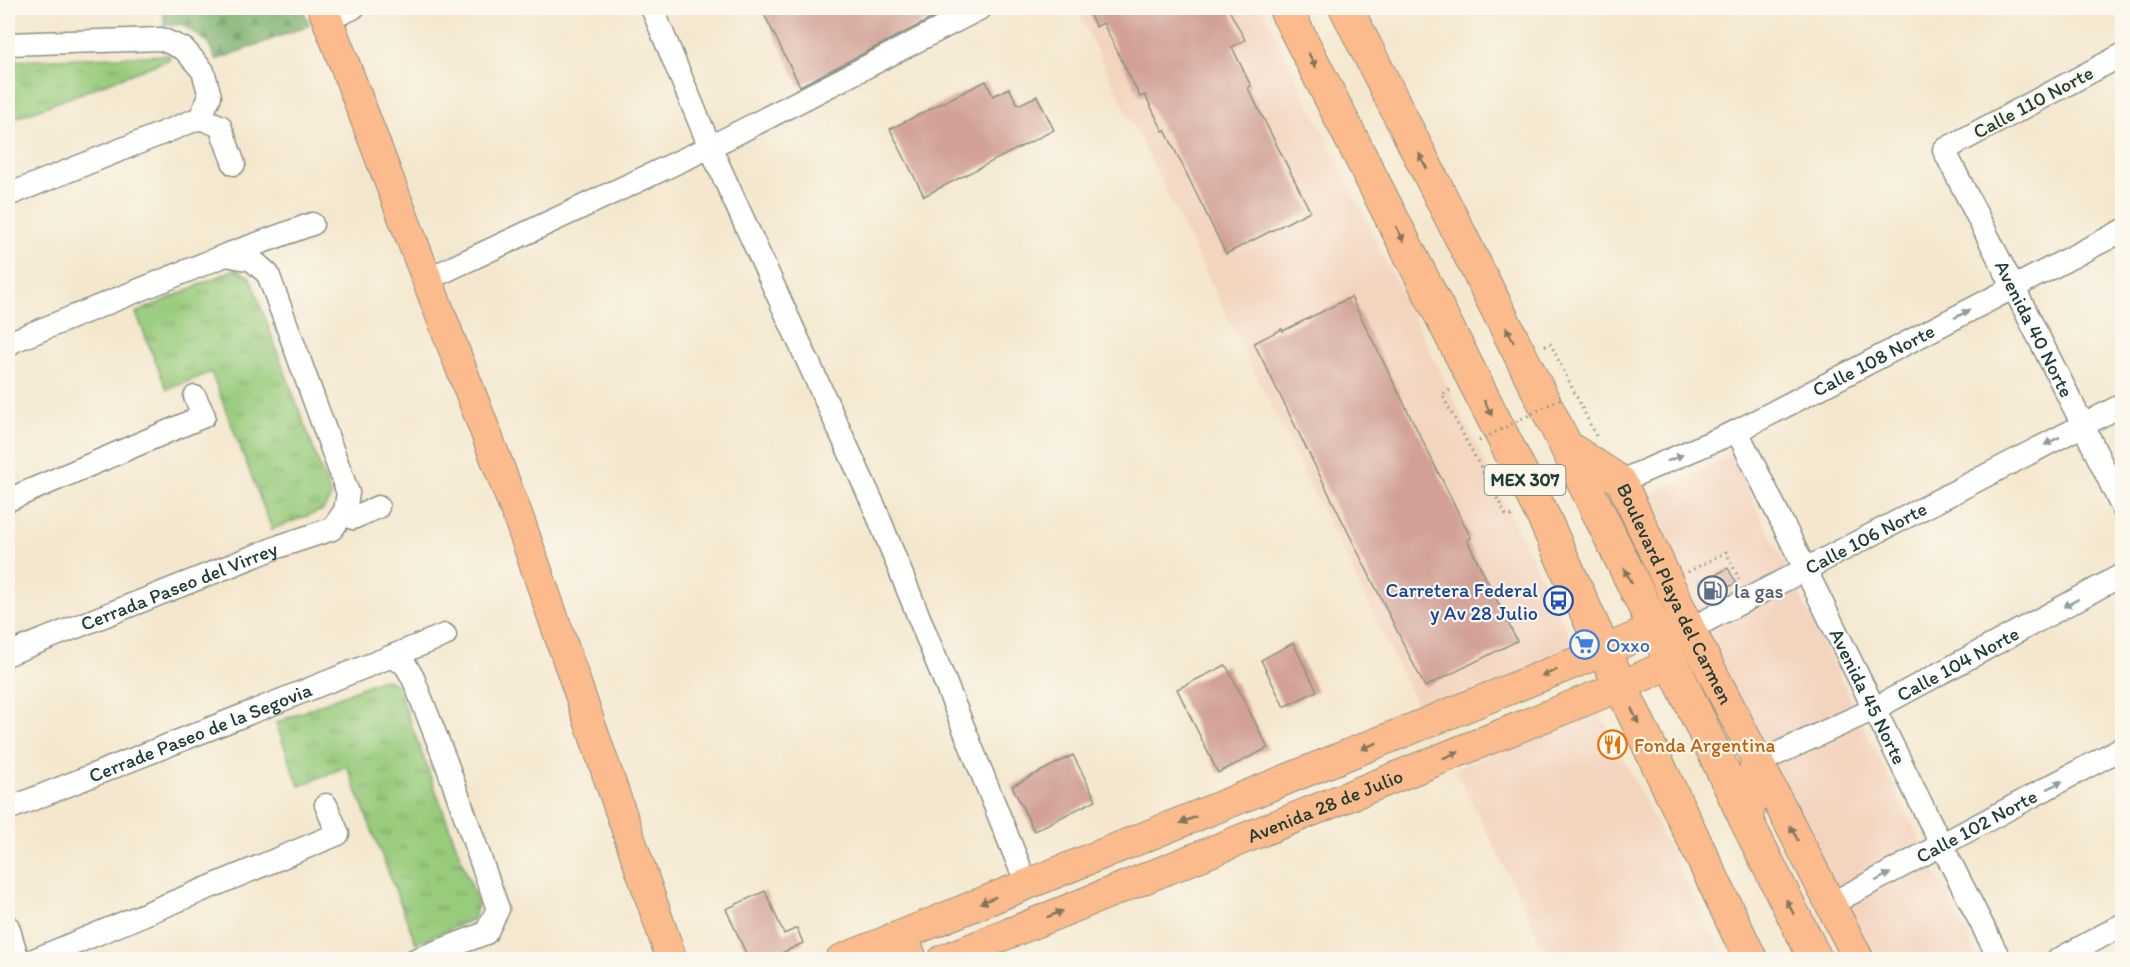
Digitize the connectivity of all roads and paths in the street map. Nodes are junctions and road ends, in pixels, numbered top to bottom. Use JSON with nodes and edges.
{"nodes":[{"id":1,"x":652,"y":8,"type":"edge"},
{"id":2,"x":981,"y":8,"type":"edge"},
{"id":3,"x":1285,"y":8,"type":"edge"},
{"id":4,"x":1346,"y":8,"type":"edge"},
{"id":5,"x":335,"y":11,"type":"edge"},
{"id":6,"x":8,"y":44,"type":"edge"},
{"id":7,"x":2122,"y":55,"type":"edge"},
{"id":8,"x":200,"y":118,"type":"junction"},
{"id":9,"x":710,"y":147,"type":"junction"},
{"id":10,"x":1944,"y":150,"type":"joint"},
{"id":11,"x":234,"y":164,"type":"dead end"},
{"id":12,"x":8,"y":195,"type":"edge"},
{"id":13,"x":312,"y":224,"type":"dead end"},
{"id":14,"x":2122,"y":231,"type":"edge"},
{"id":15,"x":226,"y":255,"type":"junction"},
{"id":16,"x":428,"y":279,"type":"junction"},
{"id":17,"x":2012,"y":288,"type":"junction"},
{"id":18,"x":8,"y":343,"type":"edge"},
{"id":19,"x":1540,"y":349,"type":"dead end"},
{"id":20,"x":1452,"y":389,"type":"dead end"},
{"id":21,"x":195,"y":397,"type":"dead end"},
{"id":22,"x":1564,"y":397,"type":"dead end"},
{"id":23,"x":2122,"y":405,"type":"edge"},
{"id":24,"x":2083,"y":425,"type":"junction"},
{"id":25,"x":1737,"y":431,"type":"junction"},
{"id":26,"x":1479,"y":441,"type":"dead end"},
{"id":27,"x":1564,"y":444,"type":"junction"},
{"id":28,"x":1611,"y":474,"type":"junction"},
{"id":29,"x":8,"y":500,"type":"edge"},
{"id":30,"x":378,"y":507,"type":"dead end"},
{"id":31,"x":2122,"y":507,"type":"edge"},
{"id":32,"x":345,"y":511,"type":"junction"},
{"id":33,"x":1544,"y":519,"type":"junction"},
{"id":34,"x":1806,"y":569,"type":"junction"},
{"id":35,"x":2122,"y":576,"type":"edge"},
{"id":36,"x":1668,"y":582,"type":"junction"},
{"id":37,"x":1748,"y":597,"type":"junction"},
{"id":38,"x":1655,"y":628,"type":"junction"},
{"id":39,"x":1690,"y":629,"type":"junction"},
{"id":40,"x":445,"y":635,"type":"dead end"},
{"id":41,"x":1604,"y":651,"type":"junction"},
{"id":42,"x":8,"y":654,"type":"edge"},
{"id":43,"x":392,"y":657,"type":"junction"},
{"id":44,"x":1672,"y":663,"type":"junction"},
{"id":45,"x":1621,"y":686,"type":"junction"},
{"id":46,"x":1874,"y":709,"type":"junction"},
{"id":47,"x":2122,"y":748,"type":"edge"},
{"id":48,"x":1757,"y":763,"type":"junction"},
{"id":49,"x":326,"y":805,"type":"dead end"},
{"id":50,"x":8,"y":809,"type":"edge"},
{"id":51,"x":1746,"y":820,"type":"junction"},
{"id":52,"x":1942,"y":846,"type":"junction"},
{"id":53,"x":1026,"y":885,"type":"junction"},
{"id":54,"x":1832,"y":904,"type":"junction"},
{"id":55,"x":2122,"y":925,"type":"edge"},
{"id":56,"x":8,"y":927,"type":"edge"},
{"id":57,"x":902,"y":949,"type":"edge"},
{"id":58,"x":18,"y":960,"type":"edge"},
{"id":59,"x":34,"y":960,"type":"edge"},
{"id":60,"x":415,"y":960,"type":"edge"},
{"id":61,"x":672,"y":960,"type":"edge"},
{"id":62,"x":840,"y":960,"type":"edge"},
{"id":63,"x":943,"y":960,"type":"edge"},
{"id":64,"x":1751,"y":960,"type":"edge"},
{"id":65,"x":1816,"y":960,"type":"edge"},
{"id":66,"x":1858,"y":960,"type":"edge"},
{"id":67,"x":2001,"y":960,"type":"edge"},
{"id":68,"x":2058,"y":960,"type":"edge"}],
"edges":[{"from":1,"to":9,"type":"street"},
{"from":2,"to":9,"type":"street"},
{"from":3,"to":33,"type":"highway","number":"MEX 307","one_way":true},
{"from":27,"to":4,"type":"highway","number":"MEX 307","one_way":true},
{"from":5,"to":16,"type":"main road"},
{"from":6,"to":8,"type":"street"},
{"from":7,"to":10,"type":"street","name":"Calle 110 Norte"},
{"from":8,"to":11,"type":"street"},
{"from":8,"to":12,"type":"street"},
{"from":9,"to":16,"type":"street"},
{"from":9,"to":53,"type":"street"},
{"from":10,"to":17,"type":"street","name":"Avenida 40 Norte"},
{"from":13,"to":15,"type":"street"},
{"from":14,"to":17,"type":"street","name":"Calle 108 Norte"},
{"from":15,"to":18,"type":"street"},
{"from":15,"to":32,"type":"street"},
{"from":16,"to":61,"type":"main road"},
{"from":17,"to":24,"type":"street","name":"Avenida 40 Norte"},
{"from":25,"to":17,"type":"street","name":"Calle 108 Norte","one_way":true},
{"from":19,"to":28,"type":"path"},
{"from":20,"to":33,"type":"path"},
{"from":21,"to":29,"type":"street"},
{"from":22,"to":26,"type":"path","bridge":true},
{"from":23,"to":24,"type":"street","name":"Calle 106 Norte"},
{"from":24,"to":31,"type":"street","name":"Avenida 40 Norte"},
{"from":24,"to":34,"type":"street","name":"Calle 106 Norte","one_way":true},
{"from":28,"to":25,"type":"street","name":"Calle 108 Norte","one_way":true},
{"from":25,"to":34,"type":"street","name":"Avenida 45 Norte"},
{"from":27,"to":28,"type":"main road","name":"Boulevard Playa del Carmen"},
{"from":38,"to":27,"type":"highway","number":"MEX 307","one_way":true},
{"from":28,"to":36,"type":"main road","name":"Boulevard Playa del Carmen"},
{"from":30,"to":32,"type":"street"},
{"from":32,"to":42,"type":"street","name":"Cerrada Paseo del Virrey"},
{"from":33,"to":41,"type":"highway","number":"MEX 307"},
{"from":34,"to":37,"type":"street","name":"Calle 106 Norte"},
{"from":34,"to":46,"type":"street","name":"Avenida 45 Norte"},
{"from":35,"to":46,"type":"street","name":"Calle 104 Norte","one_way":true},
{"from":36,"to":37,"type":"path"},
{"from":36,"to":39,"type":"main road","name":"Boulevard Playa del Carmen"},
{"from":37,"to":39,"type":"street","name":"Calle 106 Norte"},
{"from":38,"to":39,"type":"street"},
{"from":38,"to":41,"type":"main road"},
{"from":38,"to":44,"type":"highway","number":"MEX 307"},
{"from":39,"to":44,"type":"street"},
{"from":39,"to":48,"type":"main road","name":"Boulevard Playa del Carmen"},
{"from":40,"to":43,"type":"street","name":"Cerrade Paseo de la Segovia"},
{"from":41,"to":45,"type":"highway","number":"MEX 307"},
{"from":41,"to":53,"type":"main road","name":"Avenida 28 de Julio","one_way":true},
{"from":43,"to":50,"type":"street","name":"Cerrade Paseo de la Segovia"},
{"from":43,"to":60,"type":"street"},
{"from":44,"to":45,"type":"main road","name":"Avenida 28 de Julio"},
{"from":44,"to":51,"type":"highway","number":"MEX 307"},
{"from":63,"to":45,"type":"main road","name":"Avenida 28 de Julio","one_way":true},
{"from":45,"to":64,"type":"highway","number":"MEX 307","one_way":true},
{"from":46,"to":48,"type":"street","name":"Calle 104 Norte"},
{"from":46,"to":52,"type":"street","name":"Avenida 45 Norte"},
{"from":52,"to":47,"type":"street","name":"Calle 102 Norte","one_way":true},
{"from":48,"to":51,"type":"highway"},
{"from":54,"to":48,"type":"main road","name":"Boulevard Playa del Carmen","one_way":true},
{"from":49,"to":59,"type":"street"},
{"from":65,"to":51,"type":"highway","number":"MEX 307","one_way":true},
{"from":54,"to":52,"type":"street","name":"Calle 102 Norte","one_way":true},
{"from":52,"to":67,"type":"street","name":"Avenida 45 Norte"},
{"from":53,"to":57,"type":"main road","name":"Avenida 28 de Julio","one_way":true},
{"from":54,"to":66,"type":"main road","name":"Boulevard Playa del Carmen"},
{"from":55,"to":68,"type":"street"},
{"from":56,"to":58,"type":"street"},
{"from":57,"to":62,"type":"main road","name":"Avenida 28 de Julio"}]}
